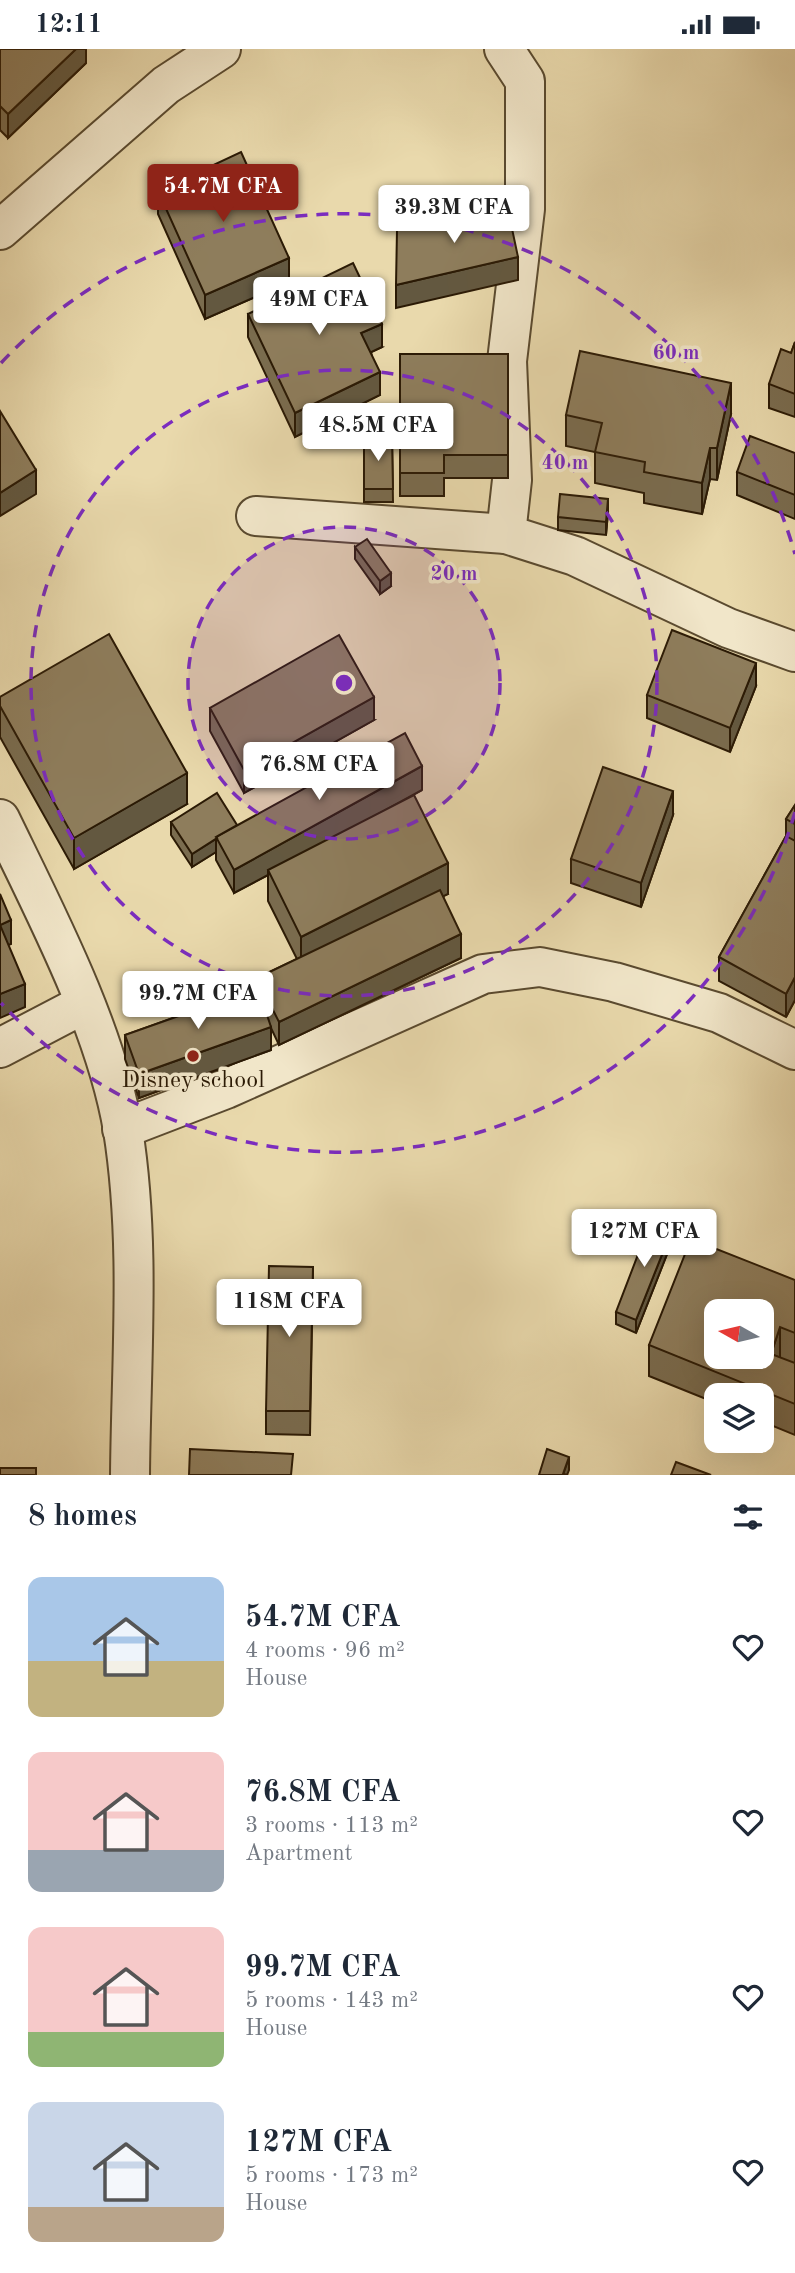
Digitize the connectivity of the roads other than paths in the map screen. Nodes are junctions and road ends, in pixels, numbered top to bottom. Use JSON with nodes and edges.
{"nodes":[{"id":1,"x":221,"y":49,"type":"edge"},
{"id":2,"x":504,"y":49,"type":"edge"},
{"id":3,"x":0,"y":230,"type":"edge"},
{"id":4,"x":256,"y":516,"type":"dead end"},
{"id":5,"x":506,"y":534,"type":"junction"},
{"id":6,"x":795,"y":652,"type":"edge"},
{"id":7,"x":0,"y":819,"type":"edge"},
{"id":8,"x":84,"y":1004,"type":"junction"},
{"id":9,"x":0,"y":1048,"type":"edge"},
{"id":10,"x":795,"y":1050,"type":"edge"},
{"id":11,"x":122,"y":1129,"type":"junction"},
{"id":12,"x":130,"y":1475,"type":"edge"}],
"edges":[{"from":1,"to":3,"type":"street"},
{"from":2,"to":5,"type":"street"},
{"from":4,"to":5,"type":"street"},
{"from":5,"to":6,"type":"street"},
{"from":7,"to":8,"type":"street"},
{"from":8,"to":9,"type":"street"},
{"from":8,"to":11,"type":"street"},
{"from":10,"to":11,"type":"street"},
{"from":11,"to":12,"type":"street"}]}
